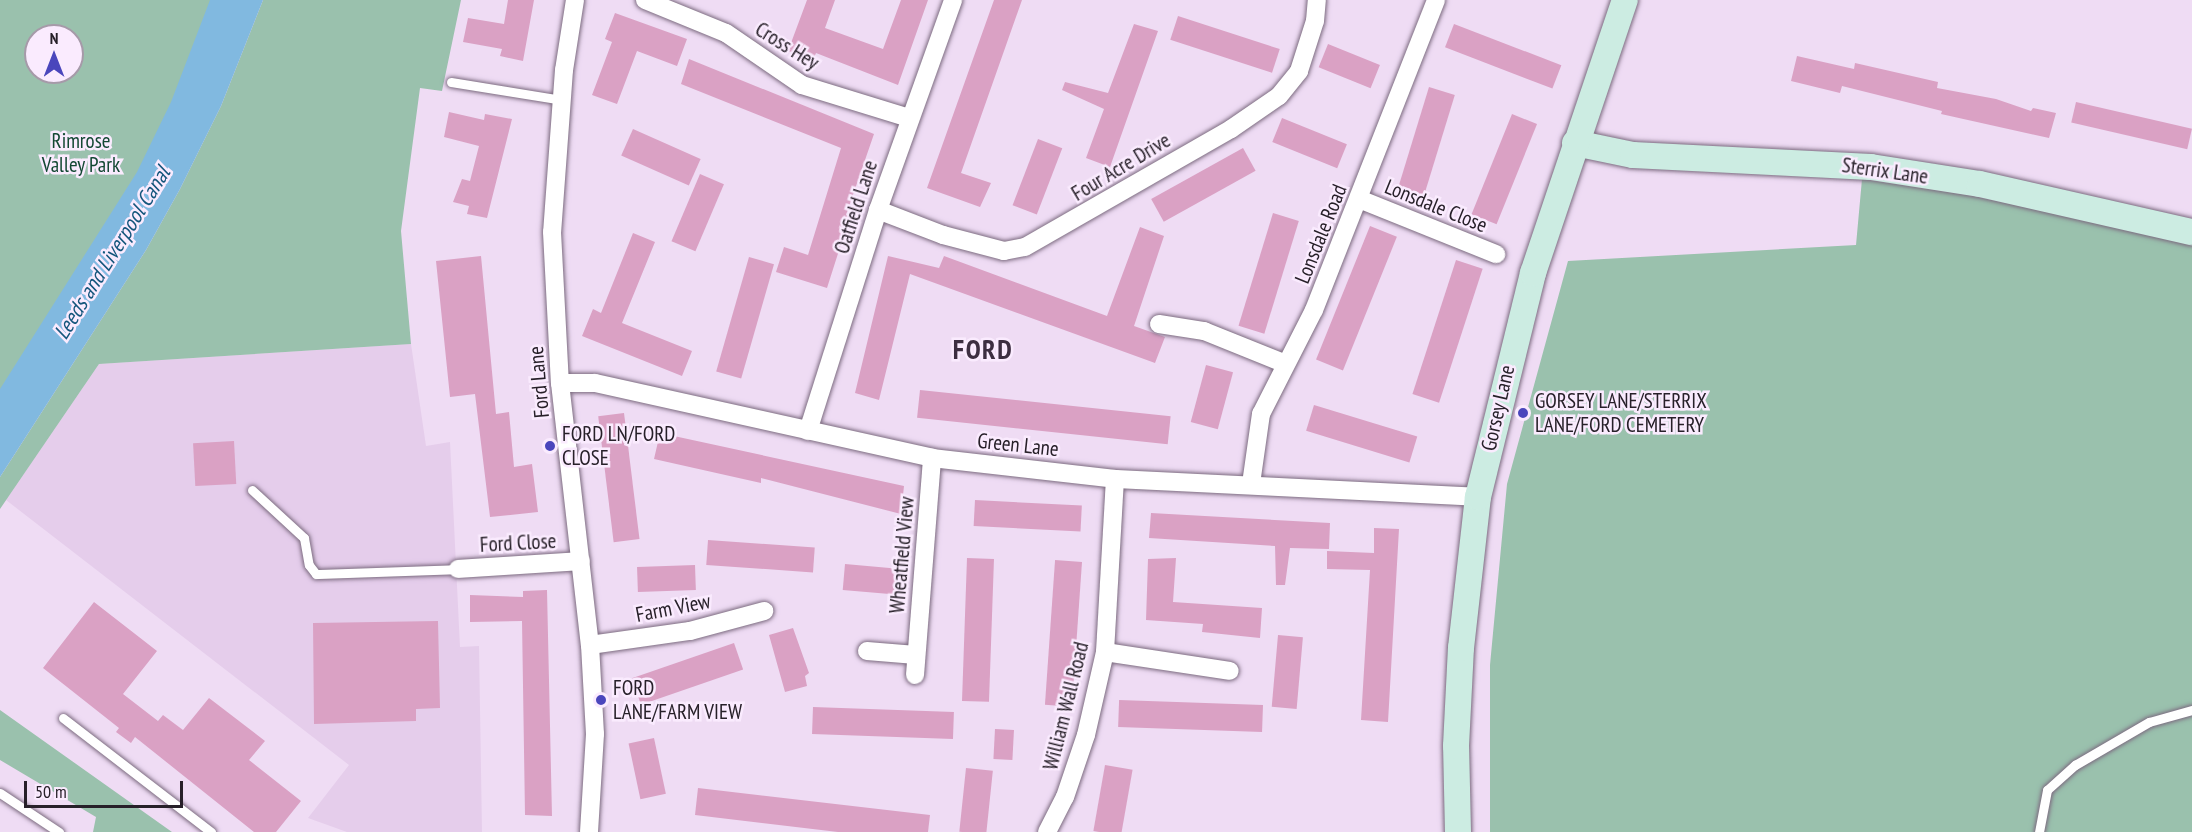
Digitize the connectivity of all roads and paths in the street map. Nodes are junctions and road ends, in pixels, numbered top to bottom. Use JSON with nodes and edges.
{"nodes":[{"id":1,"x":575,"y":0,"type":"edge"},
{"id":2,"x":645,"y":0,"type":"edge"},
{"id":3,"x":953,"y":0,"type":"edge"},
{"id":4,"x":1317,"y":0,"type":"edge"},
{"id":5,"x":1436,"y":0,"type":"edge"},
{"id":6,"x":1625,"y":0,"type":"edge"},
{"id":7,"x":451,"y":82,"type":"dead end"},
{"id":8,"x":562,"y":100,"type":"junction"},
{"id":9,"x":909,"y":118,"type":"junction"},
{"id":10,"x":1575,"y":143,"type":"junction"},
{"id":11,"x":1359,"y":199,"type":"junction"},
{"id":12,"x":878,"y":210,"type":"junction"},
{"id":13,"x":2192,"y":232,"type":"edge"},
{"id":14,"x":1496,"y":254,"type":"dead end"},
{"id":15,"x":1160,"y":324,"type":"dead end"},
{"id":16,"x":1286,"y":364,"type":"junction"},
{"id":17,"x":560,"y":383,"type":"junction"},
{"id":18,"x":808,"y":431,"type":"junction"},
{"id":19,"x":932,"y":458,"type":"junction"},
{"id":20,"x":1115,"y":479,"type":"junction"},
{"id":21,"x":1251,"y":484,"type":"junction"},
{"id":22,"x":252,"y":490,"type":"dead end"},
{"id":23,"x":1478,"y":497,"type":"junction"},
{"id":24,"x":581,"y":561,"type":"junction"},
{"id":25,"x":458,"y":569,"type":"joint"},
{"id":26,"x":764,"y":611,"type":"dead end"},
{"id":27,"x":590,"y":645,"type":"junction"},
{"id":28,"x":867,"y":651,"type":"dead end"},
{"id":29,"x":1105,"y":652,"type":"junction"},
{"id":30,"x":916,"y":655,"type":"junction"},
{"id":31,"x":1230,"y":671,"type":"dead end"},
{"id":32,"x":915,"y":675,"type":"dead end"},
{"id":33,"x":2192,"y":710,"type":"edge"},
{"id":34,"x":63,"y":718,"type":"dead end"},
{"id":35,"x":0,"y":793,"type":"edge"},
{"id":36,"x":59,"y":832,"type":"edge"},
{"id":37,"x":211,"y":832,"type":"edge"},
{"id":38,"x":589,"y":832,"type":"edge"},
{"id":39,"x":1047,"y":832,"type":"edge"},
{"id":40,"x":1458,"y":832,"type":"edge"},
{"id":41,"x":2038,"y":832,"type":"edge"}],
"edges":[{"from":1,"to":8,"type":"street","name":"Ford Lane"},
{"from":2,"to":9,"type":"street","name":"Cross Hey"},
{"from":3,"to":9,"type":"street","name":"Oatfield Lane"},
{"from":4,"to":12,"type":"street","name":"Four Acre Drive"},
{"from":5,"to":11,"type":"street","name":"Lonsdale Road"},
{"from":6,"to":10,"type":"main road","name":"Gorsey Lane"},
{"from":7,"to":8,"type":"lane"},
{"from":8,"to":17,"type":"street","name":"Ford Lane"},
{"from":9,"to":12,"type":"street","name":"Oatfield Lane"},
{"from":10,"to":13,"type":"main road","name":"Sterrix Lane"},
{"from":10,"to":23,"type":"main road","name":"Gorsey Lane"},
{"from":11,"to":14,"type":"street","name":"Lonsdale Close"},
{"from":11,"to":16,"type":"street","name":"Lonsdale Road"},
{"from":12,"to":18,"type":"street","name":"Oatfield Lane"},
{"from":15,"to":16,"type":"street"},
{"from":16,"to":21,"type":"street","name":"Lonsdale Road"},
{"from":17,"to":18,"type":"street","name":"Green Lane"},
{"from":17,"to":24,"type":"street","name":"Ford Lane"},
{"from":18,"to":19,"type":"street","name":"Green Lane"},
{"from":19,"to":20,"type":"street","name":"Green Lane"},
{"from":19,"to":30,"type":"street","name":"Wheatfield View"},
{"from":20,"to":21,"type":"street","name":"Green Lane"},
{"from":20,"to":29,"type":"street","name":"William Wall Road"},
{"from":21,"to":23,"type":"street","name":"Green Lane"},
{"from":22,"to":25,"type":"lane"},
{"from":23,"to":40,"type":"main road","name":"Gorsey Lane"},
{"from":24,"to":25,"type":"street","name":"Ford Close"},
{"from":24,"to":27,"type":"street","name":"Ford Lane"},
{"from":26,"to":27,"type":"street","name":"Farm View"},
{"from":27,"to":38,"type":"street","name":"Ford Lane"},
{"from":28,"to":30,"type":"street"},
{"from":29,"to":31,"type":"street"},
{"from":29,"to":39,"type":"street","name":"William Wall Road"},
{"from":30,"to":32,"type":"street","name":"Wheatfield View"},
{"from":33,"to":41,"type":"lane"},
{"from":34,"to":37,"type":"lane"},
{"from":35,"to":36,"type":"lane"}]}
